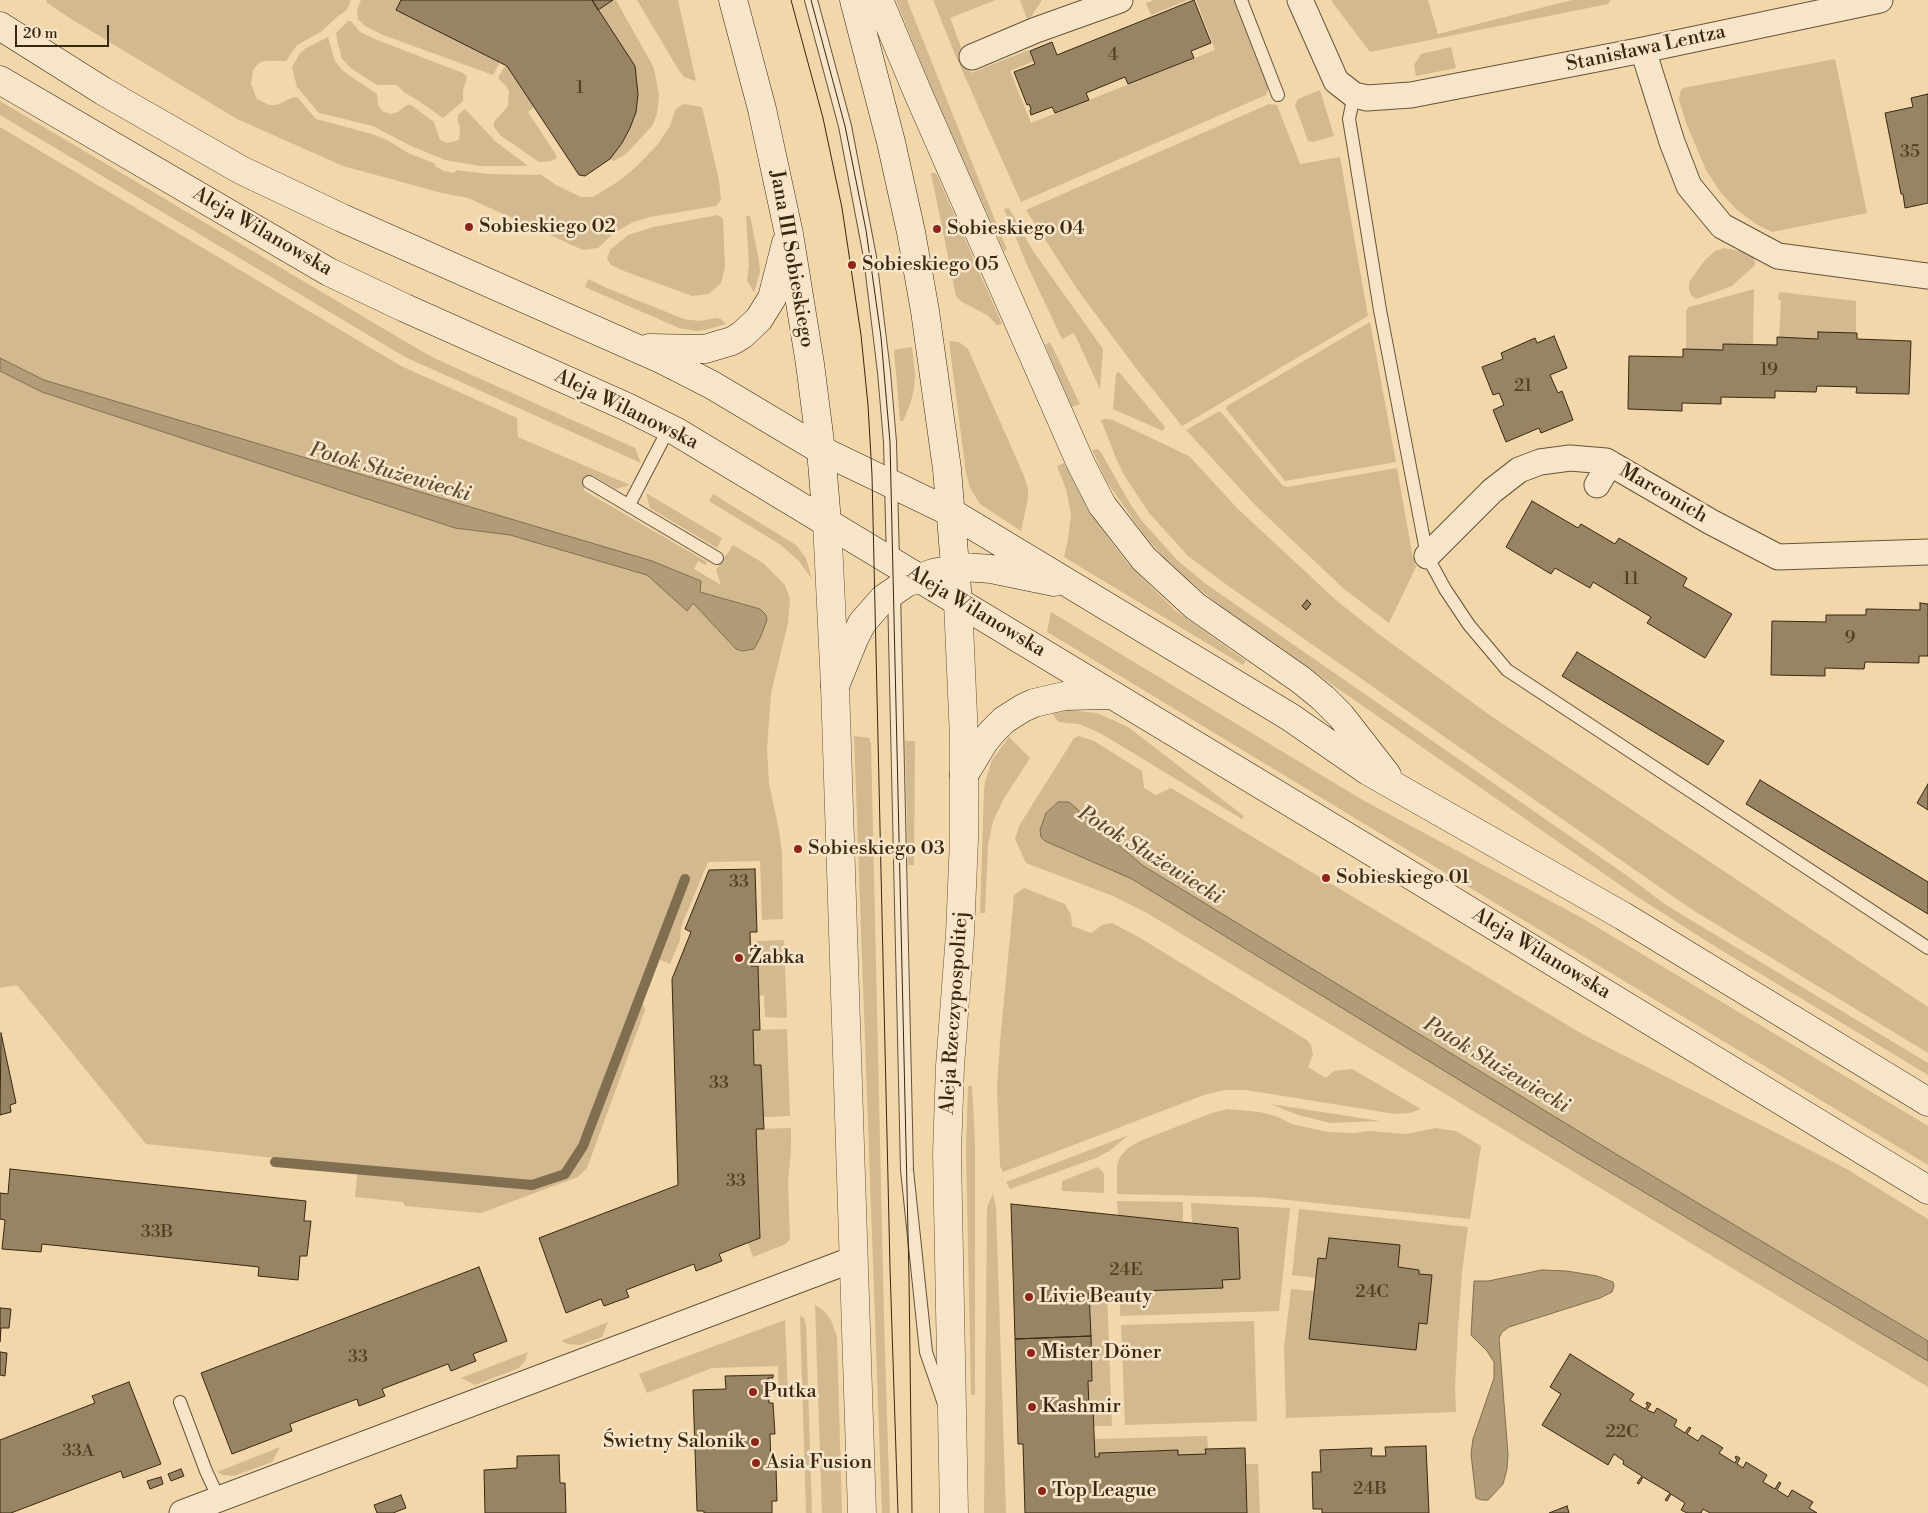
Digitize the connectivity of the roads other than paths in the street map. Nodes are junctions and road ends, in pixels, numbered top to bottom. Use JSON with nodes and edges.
{"nodes":[{"id":1,"x":734,"y":0,"type":"edge"},
{"id":2,"x":812,"y":0,"type":"edge"},
{"id":3,"x":854,"y":0,"type":"edge"},
{"id":4,"x":879,"y":0,"type":"edge"},
{"id":5,"x":1120,"y":0,"type":"edge"},
{"id":6,"x":1241,"y":0,"type":"edge"},
{"id":7,"x":1300,"y":0,"type":"edge"},
{"id":8,"x":1880,"y":0,"type":"edge"},
{"id":9,"x":0,"y":26,"type":"edge"},
{"id":10,"x":1643,"y":50,"type":"junction"},
{"id":11,"x":972,"y":57,"type":"dead end"},
{"id":12,"x":0,"y":80,"type":"edge"},
{"id":13,"x":1278,"y":95,"type":"dead end"},
{"id":14,"x":1354,"y":95,"type":"junction"},
{"id":15,"x":789,"y":234,"type":"junction"},
{"id":16,"x":1928,"y":276,"type":"edge"},
{"id":17,"x":635,"y":347,"type":"junction"},
{"id":18,"x":670,"y":428,"type":"junction"},
{"id":19,"x":821,"y":450,"type":"junction"},
{"id":20,"x":1610,"y":463,"type":"junction"},
{"id":21,"x":589,"y":482,"type":"dead end"},
{"id":22,"x":891,"y":484,"type":"junction"},
{"id":23,"x":1597,"y":485,"type":"dead end"},
{"id":24,"x":629,"y":505,"type":"junction"},
{"id":25,"x":952,"y":513,"type":"junction"},
{"id":26,"x":827,"y":522,"type":"junction"},
{"id":27,"x":1928,"y":552,"type":"edge"},
{"id":28,"x":1426,"y":556,"type":"junction"},
{"id":29,"x":717,"y":558,"type":"dead end"},
{"id":30,"x":894,"y":562,"type":"junction"},
{"id":31,"x":956,"y":568,"type":"junction"},
{"id":32,"x":919,"y":578,"type":"junction"},
{"id":33,"x":1077,"y":588,"type":"junction"},
{"id":34,"x":894,"y":590,"type":"junction"},
{"id":35,"x":958,"y":602,"type":"junction"},
{"id":36,"x":835,"y":686,"type":"junction"},
{"id":37,"x":1113,"y":694,"type":"junction"},
{"id":38,"x":964,"y":775,"type":"junction"},
{"id":39,"x":1398,"y":788,"type":"junction"},
{"id":40,"x":1928,"y":948,"type":"edge"},
{"id":41,"x":1928,"y":1102,"type":"edge"},
{"id":42,"x":1928,"y":1190,"type":"edge"},
{"id":43,"x":854,"y":1258,"type":"junction"},
{"id":44,"x":180,"y":1402,"type":"dead end"},
{"id":45,"x":952,"y":1429,"type":"junction"},
{"id":46,"x":219,"y":1499,"type":"junction"},
{"id":47,"x":182,"y":1513,"type":"edge"},
{"id":48,"x":862,"y":1513,"type":"edge"},
{"id":49,"x":954,"y":1513,"type":"edge"}],
"edges":[{"from":1,"to":15,"type":"main road","name":"Jana III Sobieskiego"},
{"from":2,"to":22,"type":"lane"},
{"from":3,"to":25,"type":"main road"},
{"from":4,"to":39,"type":"main road"},
{"from":5,"to":11,"type":"street"},
{"from":6,"to":13,"type":"lane"},
{"from":7,"to":14,"type":"street"},
{"from":8,"to":10,"type":"street","name":"Stanisława Lentza"},
{"from":9,"to":17,"type":"main road"},
{"from":10,"to":14,"type":"street","name":"Stanisława Lentza"},
{"from":10,"to":16,"type":"street"},
{"from":12,"to":18,"type":"main road","name":"Aleja Wilanowska"},
{"from":14,"to":28,"type":"lane"},
{"from":15,"to":17,"type":"main road"},
{"from":15,"to":19,"type":"main road","name":"Jana III Sobieskiego"},
{"from":17,"to":19,"type":"main road"},
{"from":18,"to":24,"type":"lane"},
{"from":18,"to":26,"type":"main road","name":"Aleja Wilanowska"},
{"from":19,"to":22,"type":"main road"},
{"from":19,"to":26,"type":"main road","name":"Jana III Sobieskiego"},
{"from":20,"to":23,"type":"street"},
{"from":20,"to":27,"type":"street","name":"Marconich"},
{"from":20,"to":28,"type":"street","name":"Marconich"},
{"from":21,"to":24,"type":"lane"},
{"from":22,"to":25,"type":"main road"},
{"from":22,"to":30,"type":"lane"},
{"from":24,"to":29,"type":"lane"},
{"from":25,"to":31,"type":"main road","name":"Aleja Rzeczypospolitej"},
{"from":25,"to":33,"type":"main road"},
{"from":26,"to":30,"type":"main road","name":"Aleja Wilanowska"},
{"from":26,"to":36,"type":"main road"},
{"from":28,"to":40,"type":"lane"},
{"from":30,"to":32,"type":"main road","name":"Aleja Wilanowska"},
{"from":30,"to":34,"type":"lane"},
{"from":31,"to":32,"type":"main road"},
{"from":31,"to":33,"type":"main road"},
{"from":31,"to":35,"type":"main road","name":"Aleja Rzeczypospolitej"},
{"from":32,"to":34,"type":"main road"},
{"from":32,"to":35,"type":"main road","name":"Aleja Wilanowska"},
{"from":33,"to":39,"type":"main road"},
{"from":34,"to":36,"type":"main road"},
{"from":34,"to":45,"type":"lane"},
{"from":35,"to":37,"type":"main road","name":"Aleja Wilanowska"},
{"from":35,"to":38,"type":"main road","name":"Aleja Rzeczypospolitej"},
{"from":36,"to":43,"type":"main road"},
{"from":37,"to":38,"type":"main road"},
{"from":37,"to":42,"type":"main road","name":"Aleja Wilanowska"},
{"from":38,"to":45,"type":"main road","name":"Aleja Rzeczypospolitej"},
{"from":39,"to":41,"type":"main road"},
{"from":43,"to":46,"type":"street"},
{"from":43,"to":48,"type":"main road"},
{"from":44,"to":46,"type":"lane"},
{"from":45,"to":49,"type":"main road","name":"Aleja Rzeczypospolitej"},
{"from":46,"to":47,"type":"street"}]}
